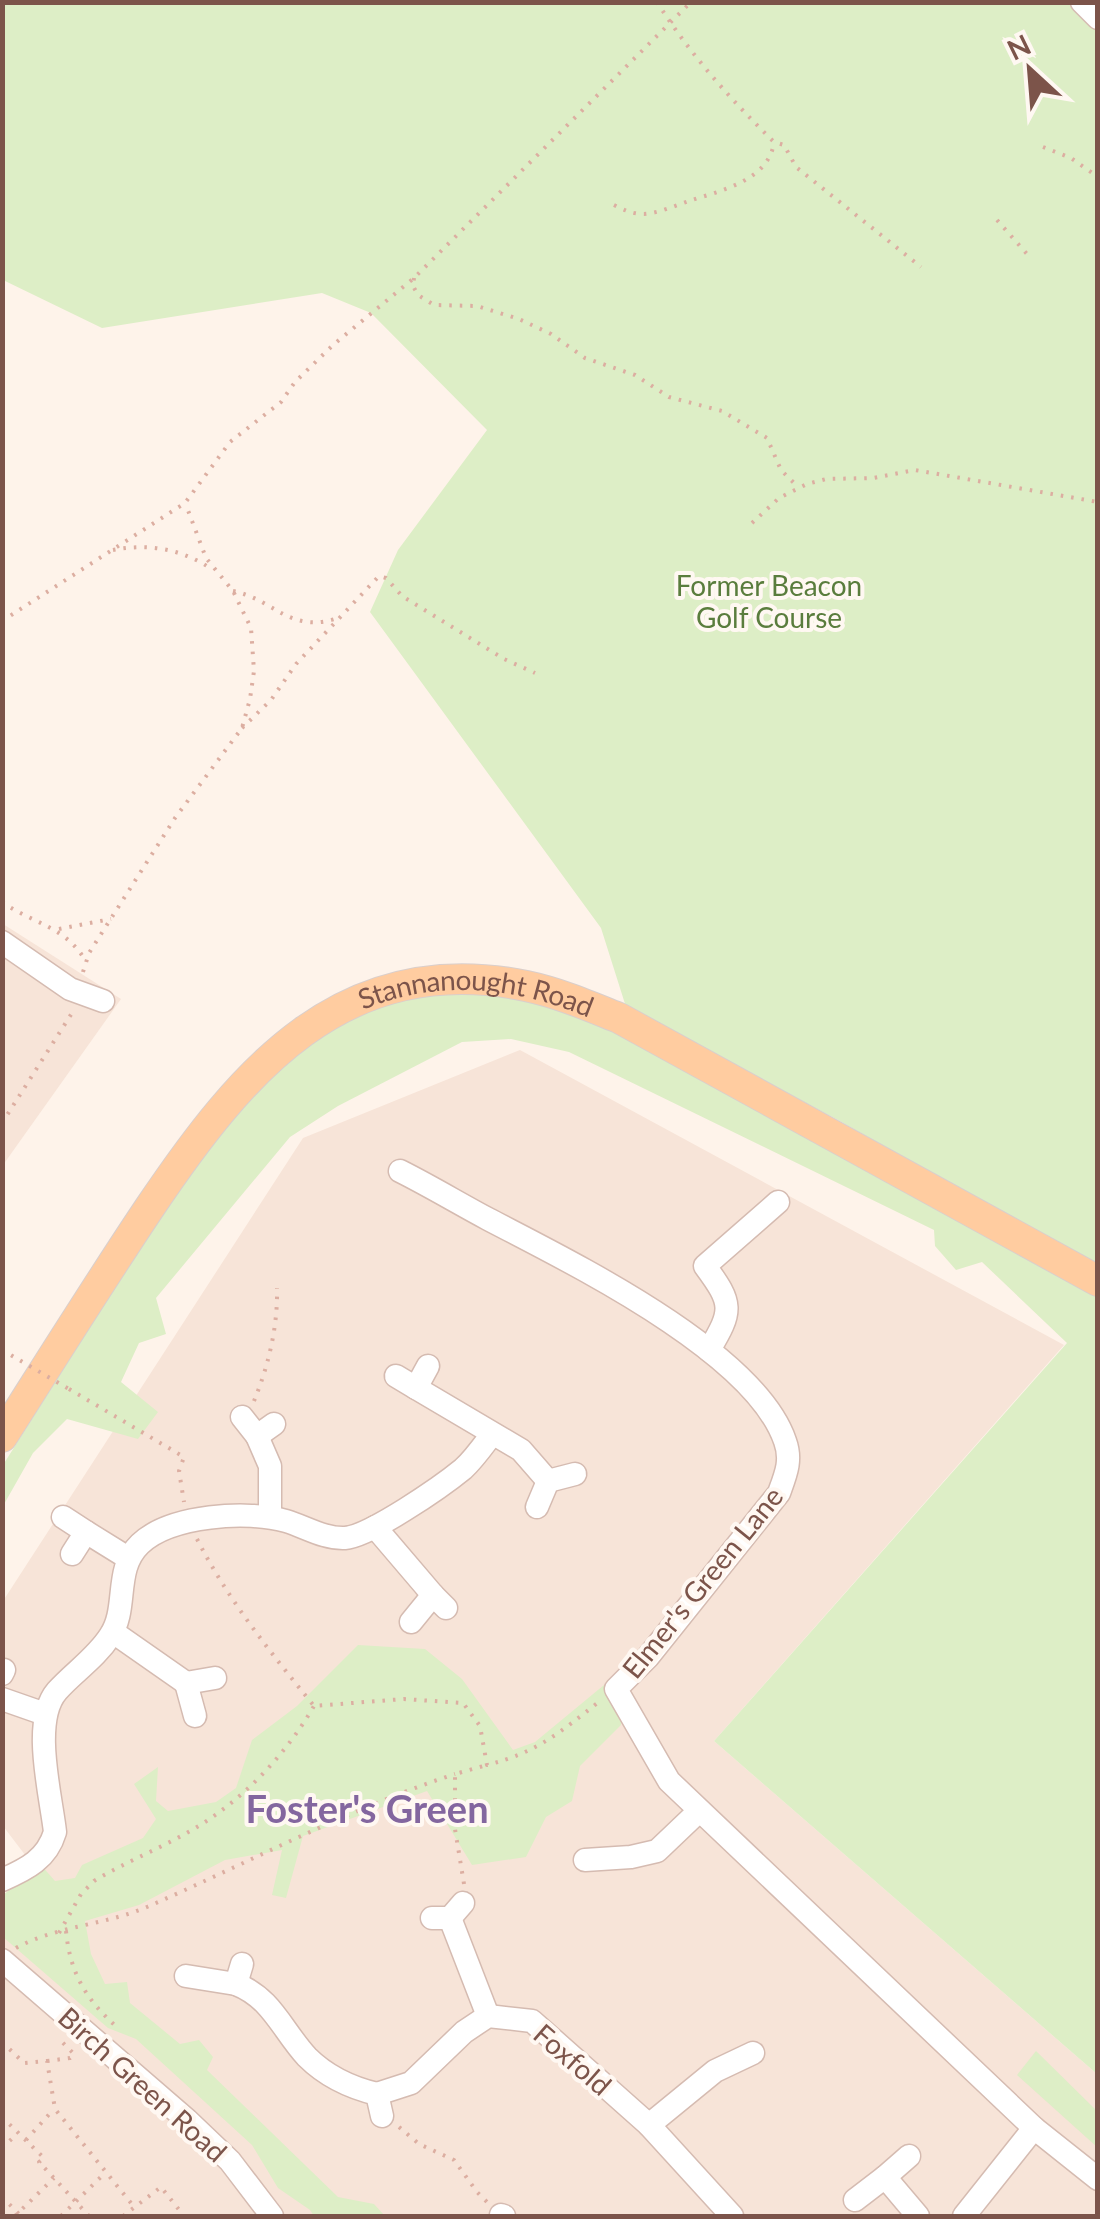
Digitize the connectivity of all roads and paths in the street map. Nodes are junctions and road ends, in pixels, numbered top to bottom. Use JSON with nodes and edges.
{"nodes":[{"id":1,"x":657,"y":2,"type":"edge"},
{"id":2,"x":691,"y":2,"type":"edge"},
{"id":3,"x":1082,"y":2,"type":"edge"},
{"id":4,"x":1098,"y":18,"type":"edge"},
{"id":5,"x":670,"y":24,"type":"junction"},
{"id":6,"x":774,"y":142,"type":"junction"},
{"id":7,"x":1043,"y":147,"type":"dead end"},
{"id":8,"x":1098,"y":177,"type":"edge"},
{"id":9,"x":614,"y":204,"type":"dead end"},
{"id":10,"x":998,"y":220,"type":"dead end"},
{"id":11,"x":1028,"y":254,"type":"dead end"},
{"id":12,"x":922,"y":267,"type":"dead end"},
{"id":13,"x":414,"y":278,"type":"junction"},
{"id":14,"x":798,"y":488,"type":"junction"},
{"id":15,"x":1098,"y":502,"type":"edge"},
{"id":16,"x":185,"y":503,"type":"junction"},
{"id":17,"x":752,"y":523,"type":"dead end"},
{"id":18,"x":108,"y":551,"type":"junction"},
{"id":19,"x":218,"y":574,"type":"junction"},
{"id":20,"x":234,"y":591,"type":"junction"},
{"id":21,"x":340,"y":617,"type":"junction"},
{"id":22,"x":2,"y":621,"type":"edge"},
{"id":23,"x":535,"y":674,"type":"dead end"},
{"id":24,"x":242,"y":728,"type":"junction"},
{"id":25,"x":2,"y":902,"type":"edge"},
{"id":26,"x":112,"y":920,"type":"junction"},
{"id":27,"x":59,"y":929,"type":"junction"},
{"id":28,"x":2,"y":942,"type":"edge"},
{"id":29,"x":85,"y":960,"type":"junction"},
{"id":30,"x":93,"y":998,"type":"junction"},
{"id":31,"x":2,"y":1124,"type":"edge"},
{"id":32,"x":400,"y":1171,"type":"dead end"},
{"id":33,"x":778,"y":1202,"type":"dead end"},
{"id":34,"x":1098,"y":1281,"type":"edge"},
{"id":35,"x":277,"y":1288,"type":"dead end"},
{"id":36,"x":2,"y":1350,"type":"edge"},
{"id":37,"x":709,"y":1350,"type":"junction"},
{"id":38,"x":428,"y":1366,"type":"dead end"},
{"id":39,"x":258,"y":1426,"type":"joint"},
{"id":40,"x":492,"y":1434,"type":"junction"},
{"id":41,"x":2,"y":1437,"type":"edge"},
{"id":42,"x":575,"y":1474,"type":"dead end"},
{"id":43,"x":548,"y":1481,"type":"junction"},
{"id":44,"x":537,"y":1507,"type":"dead end"},
{"id":45,"x":63,"y":1517,"type":"dead end"},
{"id":46,"x":270,"y":1517,"type":"junction"},
{"id":47,"x":189,"y":1522,"type":"junction"},
{"id":48,"x":375,"y":1527,"type":"junction"},
{"id":49,"x":86,"y":1532,"type":"junction"},
{"id":50,"x":72,"y":1554,"type":"dead end"},
{"id":51,"x":128,"y":1558,"type":"junction"},
{"id":52,"x":412,"y":1622,"type":"dead end"},
{"id":53,"x":113,"y":1632,"type":"junction"},
{"id":54,"x":215,"y":1678,"type":"dead end"},
{"id":55,"x":186,"y":1683,"type":"junction"},
{"id":56,"x":618,"y":1686,"type":"junction"},
{"id":57,"x":2,"y":1699,"type":"edge"},
{"id":58,"x":314,"y":1706,"type":"junction"},
{"id":59,"x":44,"y":1714,"type":"junction"},
{"id":60,"x":195,"y":1716,"type":"dead end"},
{"id":61,"x":487,"y":1765,"type":"junction"},
{"id":62,"x":455,"y":1774,"type":"junction"},
{"id":63,"x":699,"y":1811,"type":"junction"},
{"id":64,"x":584,"y":1860,"type":"dead end"},
{"id":65,"x":2,"y":1880,"type":"edge"},
{"id":66,"x":448,"y":1913,"type":"joint"},
{"id":67,"x":66,"y":1930,"type":"junction"},
{"id":68,"x":58,"y":1933,"type":"junction"},
{"id":69,"x":10,"y":1959,"type":"edge"},
{"id":70,"x":186,"y":1976,"type":"dead end"},
{"id":71,"x":488,"y":2016,"type":"junction"},
{"id":72,"x":118,"y":2028,"type":"dead end"},
{"id":73,"x":58,"y":2037,"type":"dead end"},
{"id":74,"x":2,"y":2042,"type":"edge"},
{"id":75,"x":753,"y":2052,"type":"dead end"},
{"id":76,"x":47,"y":2061,"type":"junction"},
{"id":77,"x":380,"y":2105,"type":"junction"},
{"id":78,"x":55,"y":2109,"type":"junction"},
{"id":79,"x":2,"y":2117,"type":"edge"},
{"id":80,"x":649,"y":2125,"type":"junction"},
{"id":81,"x":1034,"y":2128,"type":"junction"},
{"id":82,"x":18,"y":2132,"type":"junction"},
{"id":83,"x":26,"y":2140,"type":"junction"},
{"id":84,"x":2,"y":2148,"type":"edge"},
{"id":85,"x":909,"y":2156,"type":"dead end"},
{"id":86,"x":106,"y":2172,"type":"junction"},
{"id":87,"x":884,"y":2177,"type":"junction"},
{"id":88,"x":54,"y":2178,"type":"junction"},
{"id":89,"x":1098,"y":2179,"type":"edge"},
{"id":90,"x":2,"y":2197,"type":"edge"},
{"id":91,"x":856,"y":2200,"type":"dead end"},
{"id":92,"x":76,"y":2202,"type":"junction"},
{"id":93,"x":134,"y":2208,"type":"junction"},
{"id":94,"x":720,"y":2212,"type":"edge"},
{"id":95,"x":18,"y":2215,"type":"edge"},
{"id":96,"x":61,"y":2216,"type":"edge"},
{"id":97,"x":89,"y":2216,"type":"edge"},
{"id":98,"x":123,"y":2216,"type":"edge"},
{"id":99,"x":184,"y":2216,"type":"edge"},
{"id":100,"x":272,"y":2216,"type":"edge"},
{"id":101,"x":502,"y":2216,"type":"edge"},
{"id":102,"x":918,"y":2216,"type":"edge"},
{"id":103,"x":964,"y":2216,"type":"edge"}],
"edges":[{"from":1,"to":5,"type":"path"},
{"from":2,"to":5,"type":"path"},
{"from":3,"to":4,"type":"street"},
{"from":5,"to":6,"type":"path"},
{"from":5,"to":13,"type":"path"},
{"from":6,"to":9,"type":"path"},
{"from":6,"to":12,"type":"path"},
{"from":7,"to":8,"type":"path"},
{"from":10,"to":11,"type":"path"},
{"from":13,"to":14,"type":"path"},
{"from":13,"to":16,"type":"path"},
{"from":14,"to":15,"type":"path"},
{"from":14,"to":17,"type":"path"},
{"from":16,"to":18,"type":"path"},
{"from":16,"to":19,"type":"path"},
{"from":18,"to":19,"type":"path"},
{"from":18,"to":22,"type":"path"},
{"from":19,"to":20,"type":"path"},
{"from":20,"to":21,"type":"path"},
{"from":20,"to":24,"type":"path"},
{"from":21,"to":23,"type":"path"},
{"from":21,"to":24,"type":"path"},
{"from":24,"to":26,"type":"path"},
{"from":25,"to":27,"type":"path"},
{"from":26,"to":27,"type":"path"},
{"from":26,"to":29,"type":"path"},
{"from":27,"to":29,"type":"path"},
{"from":28,"to":30,"type":"street"},
{"from":29,"to":30,"type":"path"},
{"from":30,"to":31,"type":"path"},
{"from":32,"to":37,"type":"street","name":"Elmer's Green Lane"},
{"from":33,"to":37,"type":"street"},
{"from":34,"to":41,"type":"main road","name":"Stannanought Road"},
{"from":35,"to":39,"type":"path"},
{"from":36,"to":47,"type":"path","bridge":true},
{"from":37,"to":56,"type":"street","name":"Elmer's Green Lane"},
{"from":38,"to":40,"type":"street"},
{"from":39,"to":46,"type":"street"},
{"from":40,"to":43,"type":"street"},
{"from":40,"to":48,"type":"street"},
{"from":42,"to":43,"type":"street"},
{"from":43,"to":44,"type":"street"},
{"from":45,"to":49,"type":"street"},
{"from":46,"to":47,"type":"street"},
{"from":46,"to":48,"type":"street"},
{"from":47,"to":51,"type":"street"},
{"from":47,"to":58,"type":"path"},
{"from":48,"to":52,"type":"street"},
{"from":49,"to":50,"type":"street"},
{"from":49,"to":51,"type":"street"},
{"from":51,"to":53,"type":"street"},
{"from":53,"to":55,"type":"street"},
{"from":53,"to":59,"type":"street"},
{"from":54,"to":55,"type":"street"},
{"from":55,"to":60,"type":"street"},
{"from":56,"to":61,"type":"path"},
{"from":56,"to":63,"type":"street","name":"Elmer's Green Lane"},
{"from":57,"to":59,"type":"street"},
{"from":58,"to":61,"type":"path"},
{"from":58,"to":68,"type":"path"},
{"from":59,"to":65,"type":"street"},
{"from":61,"to":62,"type":"path"},
{"from":62,"to":66,"type":"path"},
{"from":62,"to":67,"type":"path"},
{"from":63,"to":64,"type":"street"},
{"from":63,"to":81,"type":"street","name":"Elmer's Green Lane"},
{"from":66,"to":71,"type":"street"},
{"from":67,"to":68,"type":"path"},
{"from":67,"to":72,"type":"path"},
{"from":68,"to":69,"type":"path"},
{"from":69,"to":100,"type":"street","name":"Birch Green Road"},
{"from":70,"to":77,"type":"street"},
{"from":71,"to":77,"type":"street"},
{"from":71,"to":80,"type":"street","name":"Foxfold"},
{"from":73,"to":76,"type":"path"},
{"from":74,"to":76,"type":"path"},
{"from":75,"to":80,"type":"street"},
{"from":76,"to":78,"type":"path"},
{"from":77,"to":101,"type":"path"},
{"from":78,"to":83,"type":"path"},
{"from":78,"to":86,"type":"path"},
{"from":79,"to":82,"type":"path"},
{"from":80,"to":94,"type":"street","name":"Foxfold"},
{"from":81,"to":89,"type":"street","name":"Elmer's Green Lane"},
{"from":81,"to":103,"type":"street"},
{"from":82,"to":83,"type":"path"},
{"from":82,"to":84,"type":"path"},
{"from":83,"to":88,"type":"path"},
{"from":85,"to":87,"type":"street"},
{"from":86,"to":92,"type":"path"},
{"from":86,"to":93,"type":"path"},
{"from":87,"to":91,"type":"street"},
{"from":87,"to":102,"type":"street"},
{"from":88,"to":92,"type":"path"},
{"from":88,"to":95,"type":"path"},
{"from":90,"to":95,"type":"path"},
{"from":92,"to":96,"type":"path"},
{"from":92,"to":97,"type":"path"},
{"from":93,"to":98,"type":"path"},
{"from":93,"to":99,"type":"path"}]}
